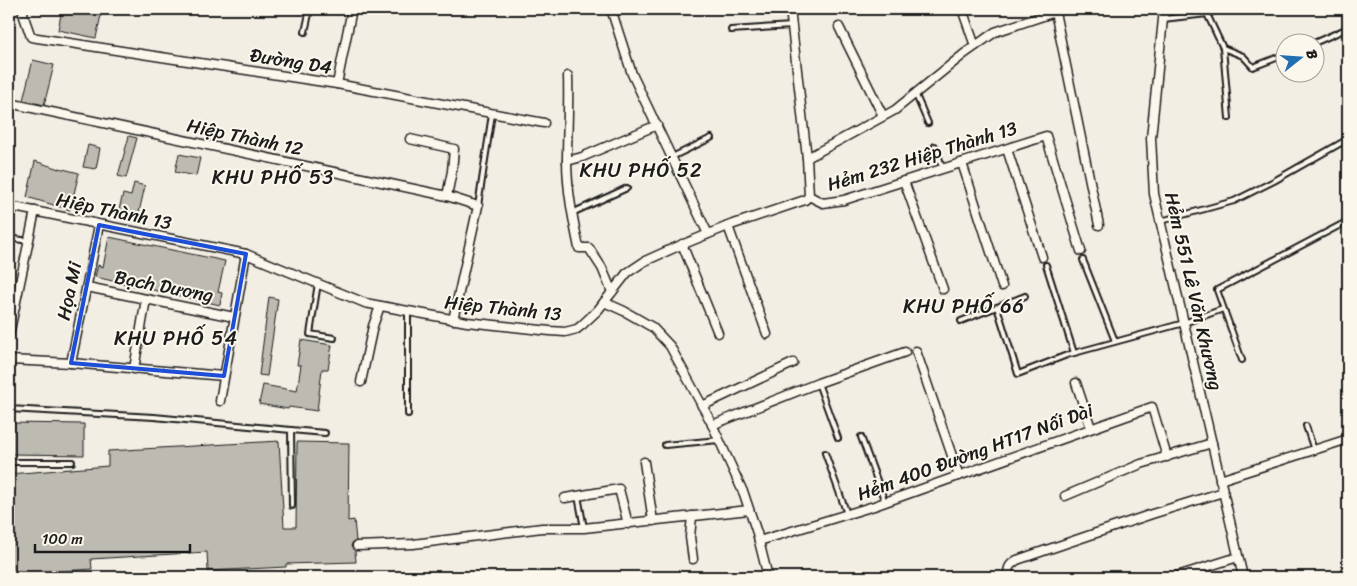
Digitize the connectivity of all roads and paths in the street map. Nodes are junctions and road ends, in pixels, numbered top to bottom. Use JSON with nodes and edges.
{"nodes":[{"id":1,"x":24,"y":9,"type":"edge"},
{"id":2,"x":310,"y":9,"type":"edge"},
{"id":3,"x":352,"y":9,"type":"edge"},
{"id":4,"x":611,"y":9,"type":"edge"},
{"id":5,"x":790,"y":9,"type":"edge"},
{"id":6,"x":962,"y":9,"type":"edge"},
{"id":7,"x":1164,"y":9,"type":"edge"},
{"id":8,"x":1220,"y":9,"type":"edge"},
{"id":9,"x":1058,"y":10,"type":"edge"},
{"id":10,"x":1207,"y":14,"type":"junction"},
{"id":11,"x":1163,"y":19,"type":"junction"},
{"id":12,"x":792,"y":26,"type":"junction"},
{"id":13,"x":839,"y":27,"type":"dead end"},
{"id":14,"x":1348,"y":28,"type":"edge"},
{"id":15,"x":731,"y":30,"type":"dead end"},
{"id":16,"x":305,"y":32,"type":"dead end"},
{"id":17,"x":1324,"y":39,"type":"edge"},
{"id":18,"x":974,"y":46,"type":"junction"},
{"id":19,"x":1223,"y":48,"type":"junction"},
{"id":20,"x":1274,"y":59,"type":"edge"},
{"id":21,"x":568,"y":76,"type":"dead end"},
{"id":22,"x":337,"y":84,"type":"junction"},
{"id":23,"x":915,"y":93,"type":"junction"},
{"id":24,"x":9,"y":103,"type":"edge"},
{"id":25,"x":493,"y":112,"type":"junction"},
{"id":26,"x":883,"y":116,"type":"junction"},
{"id":27,"x":1229,"y":118,"type":"dead end"},
{"id":28,"x":544,"y":122,"type":"dead end"},
{"id":29,"x":928,"y":123,"type":"dead end"},
{"id":30,"x":657,"y":125,"type":"junction"},
{"id":31,"x":711,"y":138,"type":"dead end"},
{"id":32,"x":410,"y":139,"type":"dead end"},
{"id":33,"x":1348,"y":139,"type":"edge"},
{"id":34,"x":935,"y":146,"type":"dead end"},
{"id":35,"x":1007,"y":149,"type":"junction"},
{"id":36,"x":672,"y":157,"type":"junction"},
{"id":37,"x":807,"y":158,"type":"junction"},
{"id":38,"x":567,"y":161,"type":"junction"},
{"id":39,"x":962,"y":163,"type":"junction"},
{"id":40,"x":944,"y":168,"type":"junction"},
{"id":41,"x":904,"y":181,"type":"junction"},
{"id":42,"x":627,"y":188,"type":"dead end"},
{"id":43,"x":447,"y":196,"type":"junction"},
{"id":44,"x":809,"y":196,"type":"junction"},
{"id":45,"x":9,"y":206,"type":"edge"},
{"id":46,"x":478,"y":206,"type":"junction"},
{"id":47,"x":35,"y":211,"type":"junction"},
{"id":48,"x":572,"y":213,"type":"junction"},
{"id":49,"x":1161,"y":221,"type":"junction"},
{"id":50,"x":1348,"y":221,"type":"edge"},
{"id":51,"x":99,"y":225,"type":"junction"},
{"id":52,"x":1099,"y":225,"type":"dead end"},
{"id":53,"x":728,"y":226,"type":"junction"},
{"id":54,"x":708,"y":234,"type":"junction"},
{"id":55,"x":9,"y":238,"type":"edge"},
{"id":56,"x":29,"y":241,"type":"junction"},
{"id":57,"x":682,"y":244,"type":"junction"},
{"id":58,"x":1081,"y":251,"type":"dead end"},
{"id":59,"x":246,"y":254,"type":"junction"},
{"id":60,"x":1042,"y":257,"type":"dead end"},
{"id":61,"x":1083,"y":260,"type":"dead end"},
{"id":62,"x":1046,"y":265,"type":"dead end"},
{"id":63,"x":318,"y":283,"type":"junction"},
{"id":64,"x":1002,"y":286,"type":"dead end"},
{"id":65,"x":87,"y":287,"type":"junction"},
{"id":66,"x":943,"y":289,"type":"dead end"},
{"id":67,"x":612,"y":292,"type":"junction"},
{"id":68,"x":1025,"y":296,"type":"dead end"},
{"id":69,"x":146,"y":299,"type":"junction"},
{"id":70,"x":604,"y":302,"type":"junction"},
{"id":71,"x":380,"y":306,"type":"junction"},
{"id":72,"x":997,"y":307,"type":"junction"},
{"id":73,"x":1224,"y":309,"type":"junction"},
{"id":74,"x":408,"y":312,"type":"junction"},
{"id":75,"x":234,"y":317,"type":"junction"},
{"id":76,"x":453,"y":320,"type":"junction"},
{"id":77,"x":961,"y":322,"type":"dead end"},
{"id":78,"x":1184,"y":323,"type":"junction"},
{"id":79,"x":718,"y":332,"type":"dead end"},
{"id":80,"x":9,"y":334,"type":"edge"},
{"id":81,"x":768,"y":334,"type":"dead end"},
{"id":82,"x":334,"y":338,"type":"dead end"},
{"id":83,"x":1115,"y":341,"type":"junction"},
{"id":84,"x":916,"y":351,"type":"dead end"},
{"id":85,"x":905,"y":352,"type":"dead end"},
{"id":86,"x":1074,"y":353,"type":"junction"},
{"id":87,"x":9,"y":360,"type":"edge"},
{"id":88,"x":1242,"y":360,"type":"dead end"},
{"id":89,"x":793,"y":362,"type":"dead end"},
{"id":90,"x":70,"y":363,"type":"junction"},
{"id":91,"x":134,"y":368,"type":"junction"},
{"id":92,"x":224,"y":376,"type":"junction"},
{"id":93,"x":361,"y":382,"type":"dead end"},
{"id":94,"x":818,"y":383,"type":"junction"},
{"id":95,"x":1076,"y":383,"type":"dead end"},
{"id":96,"x":220,"y":401,"type":"dead end"},
{"id":97,"x":702,"y":406,"type":"junction"},
{"id":98,"x":9,"y":409,"type":"edge"},
{"id":99,"x":408,"y":414,"type":"dead end"},
{"id":100,"x":712,"y":425,"type":"junction"},
{"id":101,"x":1306,"y":426,"type":"dead end"},
{"id":102,"x":1091,"y":428,"type":"junction"},
{"id":103,"x":291,"y":430,"type":"junction"},
{"id":104,"x":326,"y":433,"type":"dead end"},
{"id":105,"x":861,"y":437,"type":"dead end"},
{"id":106,"x":838,"y":438,"type":"dead end"},
{"id":107,"x":1348,"y":439,"type":"edge"},
{"id":108,"x":719,"y":440,"type":"junction"},
{"id":109,"x":1212,"y":443,"type":"junction"},
{"id":110,"x":666,"y":445,"type":"dead end"},
{"id":111,"x":1314,"y":450,"type":"junction"},
{"id":112,"x":826,"y":453,"type":"dead end"},
{"id":113,"x":1167,"y":457,"type":"junction"},
{"id":114,"x":9,"y":462,"type":"edge"},
{"id":115,"x":72,"y":462,"type":"dead end"},
{"id":116,"x":644,"y":462,"type":"dead end"},
{"id":117,"x":959,"y":476,"type":"junction"},
{"id":118,"x":1220,"y":480,"type":"junction"},
{"id":119,"x":1223,"y":492,"type":"junction"},
{"id":120,"x":578,"y":496,"type":"junction"},
{"id":121,"x":1065,"y":496,"type":"dead end"},
{"id":122,"x":565,"y":498,"type":"dead end"},
{"id":123,"x":884,"y":502,"type":"junction"},
{"id":124,"x":292,"y":506,"type":"dead end"},
{"id":125,"x":749,"y":510,"type":"junction"},
{"id":126,"x":847,"y":514,"type":"junction"},
{"id":127,"x":692,"y":516,"type":"junction"},
{"id":128,"x":654,"y":521,"type":"junction"},
{"id":129,"x":628,"y":524,"type":"junction"},
{"id":130,"x":584,"y":528,"type":"junction"},
{"id":131,"x":759,"y":541,"type":"junction"},
{"id":132,"x":357,"y":546,"type":"dead end"},
{"id":133,"x":1238,"y":557,"type":"junction"},
{"id":134,"x":693,"y":559,"type":"dead end"},
{"id":135,"x":768,"y":577,"type":"edge"},
{"id":136,"x":1009,"y":577,"type":"edge"},
{"id":137,"x":1174,"y":577,"type":"edge"},
{"id":138,"x":1243,"y":577,"type":"edge"}],
"edges":[{"from":1,"to":22,"type":"street","name":"Đường D4"},
{"from":2,"to":16,"type":"lane"},
{"from":3,"to":22,"type":"street"},
{"from":4,"to":30,"type":"street"},
{"from":5,"to":12,"type":"street"},
{"from":6,"to":18,"type":"street"},
{"from":7,"to":11,"type":"street","name":"Hẻm 551 Lê Văn Khương"},
{"from":8,"to":10,"type":"lane"},
{"from":9,"to":18,"type":"street"},
{"from":9,"to":52,"type":"street"},
{"from":10,"to":11,"type":"lane"},
{"from":10,"to":19,"type":"lane"},
{"from":11,"to":49,"type":"street","name":"Hẻm 551 Lê Văn Khương"},
{"from":12,"to":15,"type":"lane"},
{"from":12,"to":37,"type":"street"},
{"from":13,"to":26,"type":"street"},
{"from":14,"to":17,"type":"lane"},
{"from":18,"to":23,"type":"street"},
{"from":19,"to":20,"type":"lane"},
{"from":19,"to":27,"type":"lane"},
{"from":21,"to":38,"type":"street"},
{"from":22,"to":25,"type":"street","name":"Đường D4"},
{"from":23,"to":26,"type":"street"},
{"from":23,"to":29,"type":"lane"},
{"from":24,"to":43,"type":"street","name":"Hiệp Thành 12"},
{"from":25,"to":28,"type":"street","name":"Đường D4"},
{"from":25,"to":46,"type":"lane"},
{"from":26,"to":37,"type":"street"},
{"from":30,"to":36,"type":"street"},
{"from":30,"to":38,"type":"street"},
{"from":31,"to":36,"type":"lane"},
{"from":32,"to":43,"type":"street"},
{"from":33,"to":49,"type":"lane"},
{"from":34,"to":40,"type":"lane"},
{"from":35,"to":39,"type":"street","name":"Hẻm 232 Hiệp Thành 13"},
{"from":35,"to":58,"type":"street","name":"Hẻm 232 Hiệp Thành 13"},
{"from":35,"to":60,"type":"street"},
{"from":36,"to":54,"type":"street"},
{"from":37,"to":44,"type":"street"},
{"from":38,"to":48,"type":"street"},
{"from":39,"to":40,"type":"street","name":"Hẻm 232 Hiệp Thành 13"},
{"from":39,"to":64,"type":"street"},
{"from":40,"to":41,"type":"street","name":"Hẻm 232 Hiệp Thành 13"},
{"from":41,"to":44,"type":"street","name":"Hẻm 232 Hiệp Thành 13"},
{"from":41,"to":66,"type":"street"},
{"from":42,"to":48,"type":"lane"},
{"from":43,"to":46,"type":"street","name":"Hiệp Thành 12"},
{"from":44,"to":53,"type":"street","name":"Hiệp Thành 13"},
{"from":45,"to":47,"type":"street","name":"Hiệp Thành 13"},
{"from":46,"to":76,"type":"street"},
{"from":47,"to":51,"type":"street","name":"Hiệp Thành 13"},
{"from":47,"to":56,"type":"street"},
{"from":48,"to":67,"type":"street"},
{"from":49,"to":78,"type":"street","name":"Hẻm 551 Lê Văn Khương"},
{"from":50,"to":73,"type":"lane"},
{"from":51,"to":59,"type":"street","name":"Hiệp Thành 13"},
{"from":51,"to":65,"type":"street","name":"Họa Mi"},
{"from":53,"to":54,"type":"street","name":"Hiệp Thành 13"},
{"from":53,"to":81,"type":"street"},
{"from":54,"to":57,"type":"street","name":"Hiệp Thành 13"},
{"from":55,"to":56,"type":"lane"},
{"from":56,"to":80,"type":"street"},
{"from":57,"to":67,"type":"street","name":"Hiệp Thành 13"},
{"from":57,"to":79,"type":"street"},
{"from":59,"to":63,"type":"street","name":"Hiệp Thành 13"},
{"from":59,"to":75,"type":"street"},
{"from":61,"to":83,"type":"lane"},
{"from":62,"to":86,"type":"lane"},
{"from":63,"to":71,"type":"street","name":"Hiệp Thành 13"},
{"from":63,"to":82,"type":"lane"},
{"from":65,"to":69,"type":"street","name":"Bạch Dương"},
{"from":65,"to":90,"type":"street","name":"Họa Mi"},
{"from":67,"to":70,"type":"street","name":"Hiệp Thành 13"},
{"from":68,"to":72,"type":"lane"},
{"from":69,"to":75,"type":"street","name":"Bạch Dương"},
{"from":69,"to":91,"type":"street"},
{"from":70,"to":76,"type":"street","name":"Hiệp Thành 13"},
{"from":70,"to":97,"type":"street"},
{"from":71,"to":74,"type":"street","name":"Hiệp Thành 13"},
{"from":71,"to":93,"type":"street"},
{"from":72,"to":77,"type":"lane"},
{"from":72,"to":86,"type":"lane"},
{"from":73,"to":78,"type":"lane"},
{"from":73,"to":88,"type":"lane"},
{"from":74,"to":76,"type":"street","name":"Hiệp Thành 13"},
{"from":74,"to":99,"type":"lane"},
{"from":75,"to":92,"type":"street"},
{"from":78,"to":83,"type":"lane"},
{"from":78,"to":109,"type":"street","name":"Hẻm 551 Lê Văn Khương"},
{"from":83,"to":86,"type":"lane"},
{"from":84,"to":117,"type":"street"},
{"from":85,"to":94,"type":"street"},
{"from":87,"to":90,"type":"street"},
{"from":89,"to":97,"type":"street"},
{"from":90,"to":91,"type":"street"},
{"from":91,"to":92,"type":"street"},
{"from":92,"to":96,"type":"street"},
{"from":94,"to":100,"type":"street"},
{"from":94,"to":106,"type":"lane"},
{"from":95,"to":102,"type":"street"},
{"from":97,"to":100,"type":"street"},
{"from":98,"to":103,"type":"lane"},
{"from":100,"to":108,"type":"street"},
{"from":101,"to":111,"type":"lane"},
{"from":102,"to":113,"type":"street","name":"Hẻm 400 Đường HT17 Nối Dài"},
{"from":102,"to":117,"type":"street","name":"Hẻm 400 Đường HT17 Nối Dài"},
{"from":103,"to":104,"type":"lane"},
{"from":103,"to":124,"type":"lane"},
{"from":105,"to":123,"type":"lane"},
{"from":107,"to":111,"type":"street"},
{"from":108,"to":110,"type":"lane"},
{"from":108,"to":125,"type":"street"},
{"from":109,"to":113,"type":"street"},
{"from":109,"to":118,"type":"street","name":"Hẻm 551 Lê Văn Khương"},
{"from":111,"to":118,"type":"street"},
{"from":112,"to":126,"type":"lane"},
{"from":113,"to":121,"type":"street"},
{"from":114,"to":115,"type":"lane"},
{"from":116,"to":128,"type":"street"},
{"from":117,"to":123,"type":"street","name":"Hẻm 400 Đường HT17 Nối Dài"},
{"from":118,"to":119,"type":"street","name":"Hẻm 551 Lê Văn Khương"},
{"from":119,"to":133,"type":"street","name":"Hẻm 551 Lê Văn Khương"},
{"from":119,"to":136,"type":"street"},
{"from":120,"to":122,"type":"street"},
{"from":120,"to":129,"type":"street"},
{"from":120,"to":130,"type":"lane"},
{"from":123,"to":126,"type":"street","name":"Hẻm 400 Đường HT17 Nối Dài"},
{"from":125,"to":127,"type":"street"},
{"from":125,"to":131,"type":"street"},
{"from":126,"to":131,"type":"street","name":"Hẻm 400 Đường HT17 Nối Dài"},
{"from":127,"to":128,"type":"street"},
{"from":127,"to":134,"type":"street"},
{"from":128,"to":129,"type":"street"},
{"from":129,"to":130,"type":"street"},
{"from":130,"to":132,"type":"street"},
{"from":131,"to":135,"type":"street"},
{"from":133,"to":137,"type":"street"},
{"from":133,"to":138,"type":"street","name":"Hẻm 551 Lê Văn Khương"}]}
